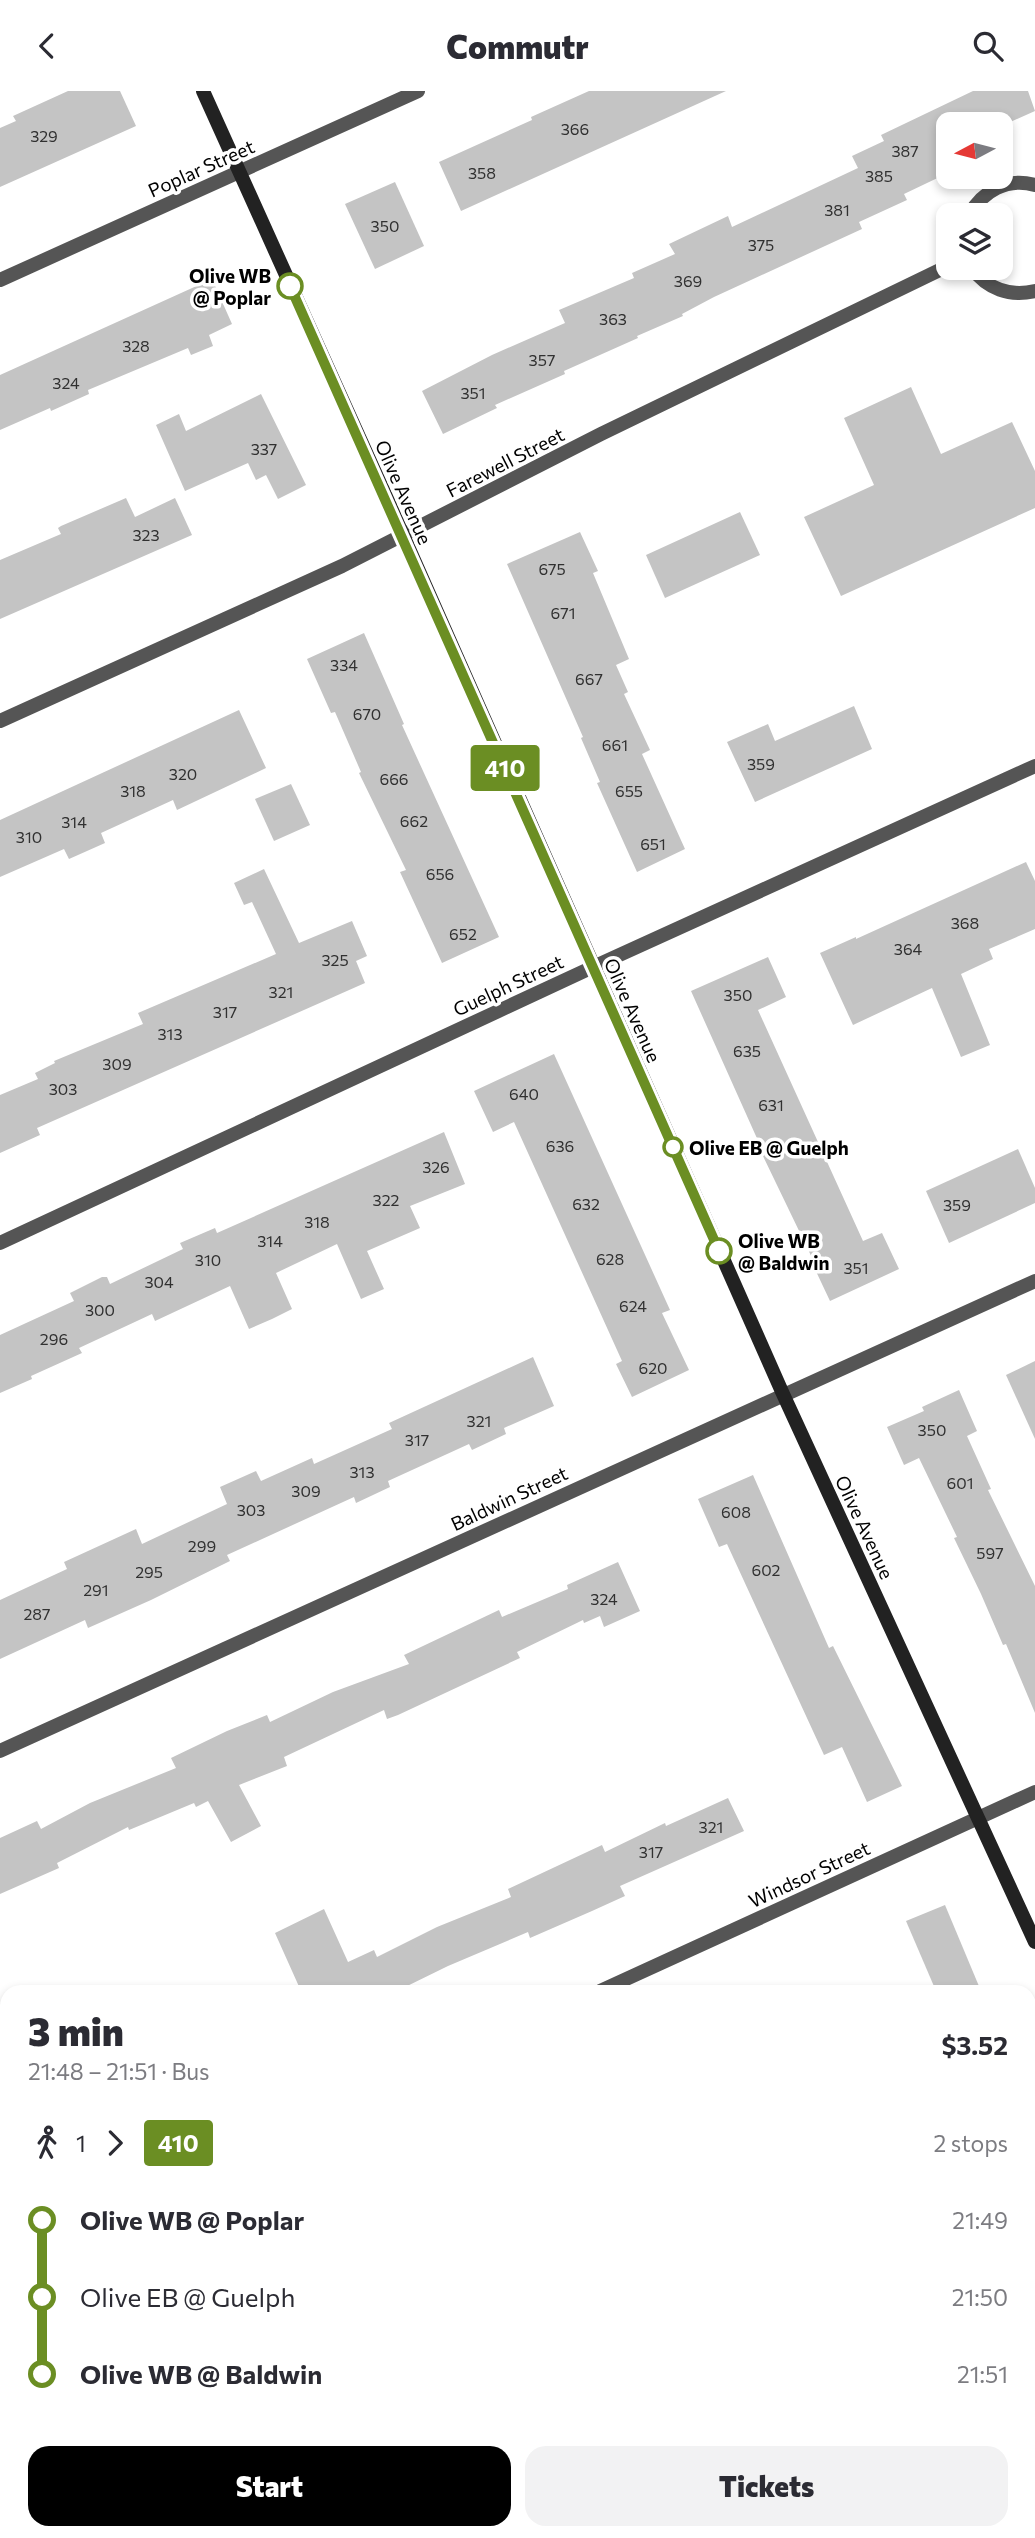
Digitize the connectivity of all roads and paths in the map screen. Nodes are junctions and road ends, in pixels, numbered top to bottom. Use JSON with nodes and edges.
{"nodes":[{"id":1,"x":203,"y":91,"type":"edge"},
{"id":2,"x":418,"y":91,"type":"edge"},
{"id":3,"x":239,"y":172,"type":"junction"},
{"id":4,"x":1035,"y":185,"type":"edge"},
{"id":5,"x":976,"y":203,"type":"edge"},
{"id":6,"x":936,"y":272,"type":"edge"},
{"id":7,"x":0,"y":280,"type":"edge"},
{"id":8,"x":984,"y":280,"type":"edge"},
{"id":9,"x":1035,"y":291,"type":"edge"},
{"id":10,"x":403,"y":536,"type":"junction"},
{"id":11,"x":0,"y":721,"type":"edge"},
{"id":12,"x":1035,"y":767,"type":"edge"},
{"id":13,"x":593,"y":967,"type":"junction"},
{"id":14,"x":0,"y":1243,"type":"edge"},
{"id":15,"x":1035,"y":1281,"type":"edge"},
{"id":16,"x":783,"y":1394,"type":"junction"},
{"id":17,"x":0,"y":1751,"type":"edge"},
{"id":18,"x":1035,"y":1792,"type":"edge"},
{"id":19,"x":979,"y":1817,"type":"junction"},
{"id":20,"x":1035,"y":1942,"type":"edge"},
{"id":21,"x":613,"y":1985,"type":"edge"}],
"edges":[{"from":1,"to":3,"type":"main road","name":"Olive Avenue"},
{"from":2,"to":3,"type":"street","name":"Poplar Street"},
{"from":3,"to":7,"type":"street","name":"Poplar Street"},
{"from":3,"to":10,"type":"main road","name":"Olive Avenue"},
{"from":4,"to":5,"type":"street"},
{"from":6,"to":10,"type":"street","name":"Farewell Street"},
{"from":8,"to":9,"type":"street"},
{"from":10,"to":11,"type":"street","name":"Farewell Street"},
{"from":10,"to":13,"type":"main road","name":"Olive Avenue"},
{"from":12,"to":13,"type":"street","name":"Guelph Street"},
{"from":13,"to":14,"type":"street","name":"Guelph Street"},
{"from":13,"to":16,"type":"main road","name":"Olive Avenue"},
{"from":15,"to":16,"type":"street","name":"Baldwin Street"},
{"from":16,"to":17,"type":"street","name":"Baldwin Street"},
{"from":16,"to":19,"type":"main road","name":"Olive Avenue"},
{"from":18,"to":19,"type":"street","name":"Windsor Street"},
{"from":19,"to":20,"type":"main road","name":"Olive Avenue"},
{"from":19,"to":21,"type":"street","name":"Windsor Street"}]}
